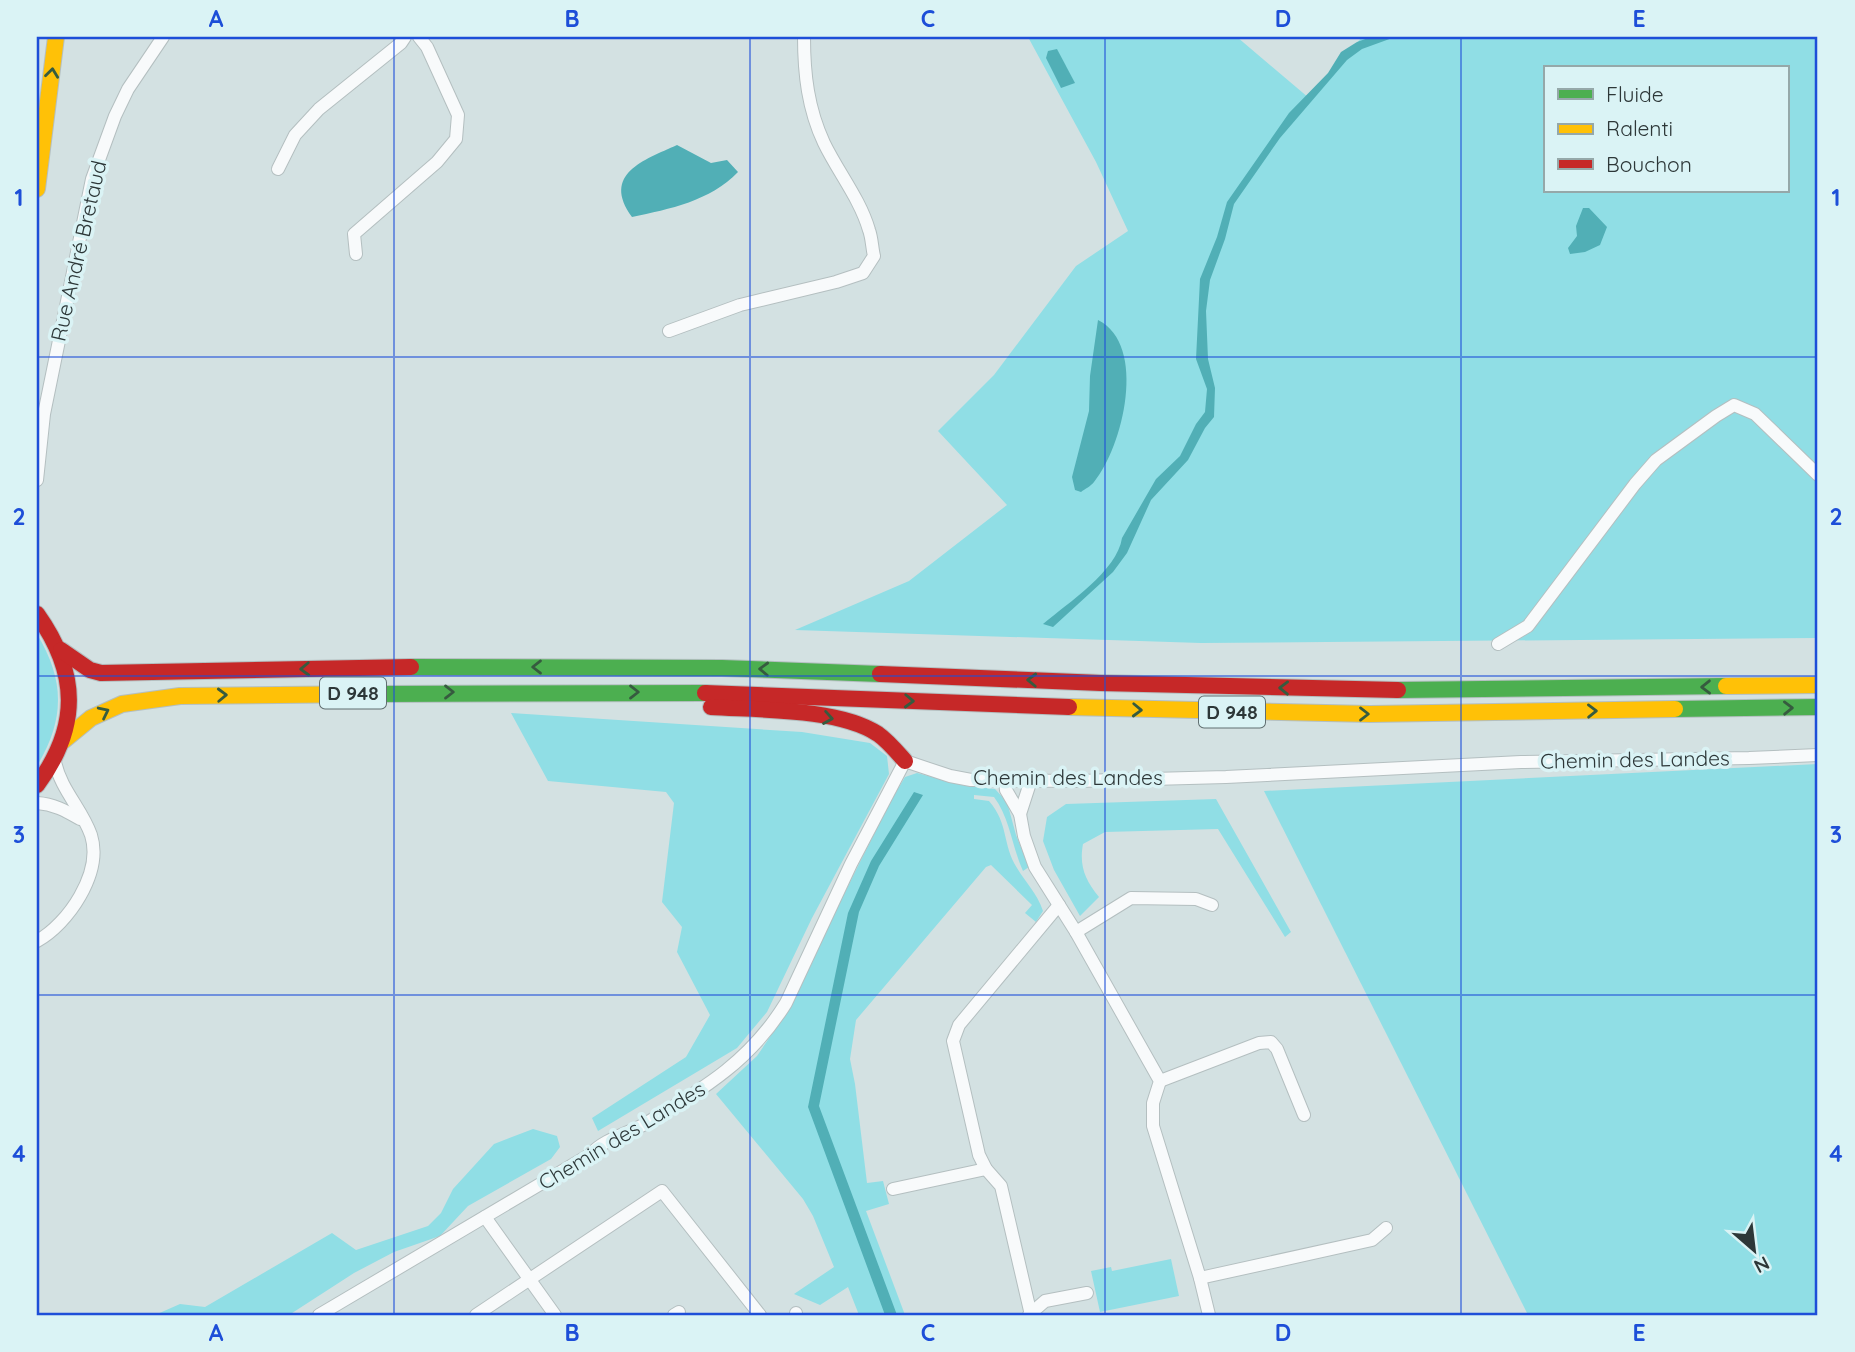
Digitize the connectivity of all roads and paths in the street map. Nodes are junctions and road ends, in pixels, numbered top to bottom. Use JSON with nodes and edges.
{"nodes":[{"id":1,"x":55,"y":37,"type":"edge"},
{"id":2,"x":163,"y":37,"type":"edge"},
{"id":3,"x":405,"y":37,"type":"edge"},
{"id":4,"x":419,"y":37,"type":"edge"},
{"id":5,"x":804,"y":37,"type":"edge"},
{"id":6,"x":278,"y":169,"type":"dead end"},
{"id":7,"x":37,"y":189,"type":"edge"},
{"id":8,"x":356,"y":254,"type":"dead end"},
{"id":9,"x":669,"y":331,"type":"dead end"},
{"id":10,"x":1818,"y":475,"type":"edge"},
{"id":11,"x":37,"y":480,"type":"edge"},
{"id":12,"x":37,"y":614,"type":"edge"},
{"id":13,"x":1498,"y":644,"type":"dead end"},
{"id":14,"x":61,"y":650,"type":"junction"},
{"id":15,"x":1818,"y":685,"type":"edge"},
{"id":16,"x":666,"y":692,"type":"junction"},
{"id":17,"x":1818,"y":707,"type":"edge"},
{"id":18,"x":63,"y":741,"type":"junction"},
{"id":19,"x":1818,"y":755,"type":"edge"},
{"id":20,"x":55,"y":761,"type":"junction"},
{"id":21,"x":905,"y":761,"type":"junction"},
{"id":22,"x":1031,"y":780,"type":"junction"},
{"id":23,"x":1005,"y":781,"type":"junction"},
{"id":24,"x":37,"y":785,"type":"edge"},
{"id":25,"x":37,"y":803,"type":"edge"},
{"id":26,"x":1020,"y":814,"type":"junction"},
{"id":27,"x":83,"y":821,"type":"junction"},
{"id":28,"x":1059,"y":905,"type":"junction"},
{"id":29,"x":1212,"y":905,"type":"dead end"},
{"id":30,"x":1076,"y":932,"type":"junction"},
{"id":31,"x":37,"y":941,"type":"edge"},
{"id":32,"x":1160,"y":1081,"type":"junction"},
{"id":33,"x":1304,"y":1115,"type":"dead end"},
{"id":34,"x":986,"y":1169,"type":"junction"},
{"id":35,"x":893,"y":1189,"type":"dead end"},
{"id":36,"x":485,"y":1217,"type":"junction"},
{"id":37,"x":1386,"y":1228,"type":"dead end"},
{"id":38,"x":530,"y":1278,"type":"junction"},
{"id":39,"x":1200,"y":1278,"type":"junction"},
{"id":40,"x":1087,"y":1293,"type":"dead end"},
{"id":41,"x":319,"y":1315,"type":"edge"},
{"id":42,"x":476,"y":1315,"type":"edge"},
{"id":43,"x":555,"y":1315,"type":"edge"},
{"id":44,"x":761,"y":1315,"type":"edge"},
{"id":45,"x":1030,"y":1315,"type":"edge"},
{"id":46,"x":1209,"y":1315,"type":"edge"}],
"edges":[{"from":7,"to":1,"type":"highway","one_way":true},
{"from":2,"to":11,"type":"street","name":"Rue André Bretaud"},
{"from":3,"to":6,"type":"street"},
{"from":4,"to":8,"type":"street"},
{"from":5,"to":9,"type":"street"},
{"from":10,"to":13,"type":"street"},
{"from":12,"to":14,"type":"highway"},
{"from":15,"to":14,"type":"highway","number":"D 948","one_way":true},
{"from":14,"to":18,"type":"highway"},
{"from":16,"to":17,"type":"highway","number":"D 948","one_way":true},
{"from":18,"to":16,"type":"highway","number":"D 948","one_way":true},
{"from":16,"to":21,"type":"highway","one_way":true},
{"from":18,"to":20,"type":"highway"},
{"from":19,"to":22,"type":"street","name":"Chemin des Landes"},
{"from":20,"to":24,"type":"highway"},
{"from":20,"to":27,"type":"street"},
{"from":21,"to":23,"type":"street","name":"Chemin des Landes"},
{"from":21,"to":36,"type":"street","name":"Chemin des Landes"},
{"from":22,"to":23,"type":"street","name":"Chemin des Landes"},
{"from":22,"to":26,"type":"street"},
{"from":23,"to":26,"type":"street"},
{"from":25,"to":27,"type":"street"},
{"from":26,"to":28,"type":"street"},
{"from":27,"to":31,"type":"street"},
{"from":28,"to":30,"type":"street"},
{"from":28,"to":34,"type":"street"},
{"from":29,"to":30,"type":"street"},
{"from":30,"to":32,"type":"street"},
{"from":32,"to":33,"type":"street"},
{"from":32,"to":39,"type":"street"},
{"from":34,"to":35,"type":"street"},
{"from":34,"to":45,"type":"street"},
{"from":36,"to":38,"type":"street"},
{"from":36,"to":41,"type":"street","name":"Chemin des Landes"},
{"from":37,"to":39,"type":"street"},
{"from":38,"to":42,"type":"street"},
{"from":38,"to":43,"type":"street"},
{"from":38,"to":44,"type":"street"},
{"from":39,"to":46,"type":"street"},
{"from":40,"to":45,"type":"street"}]}
